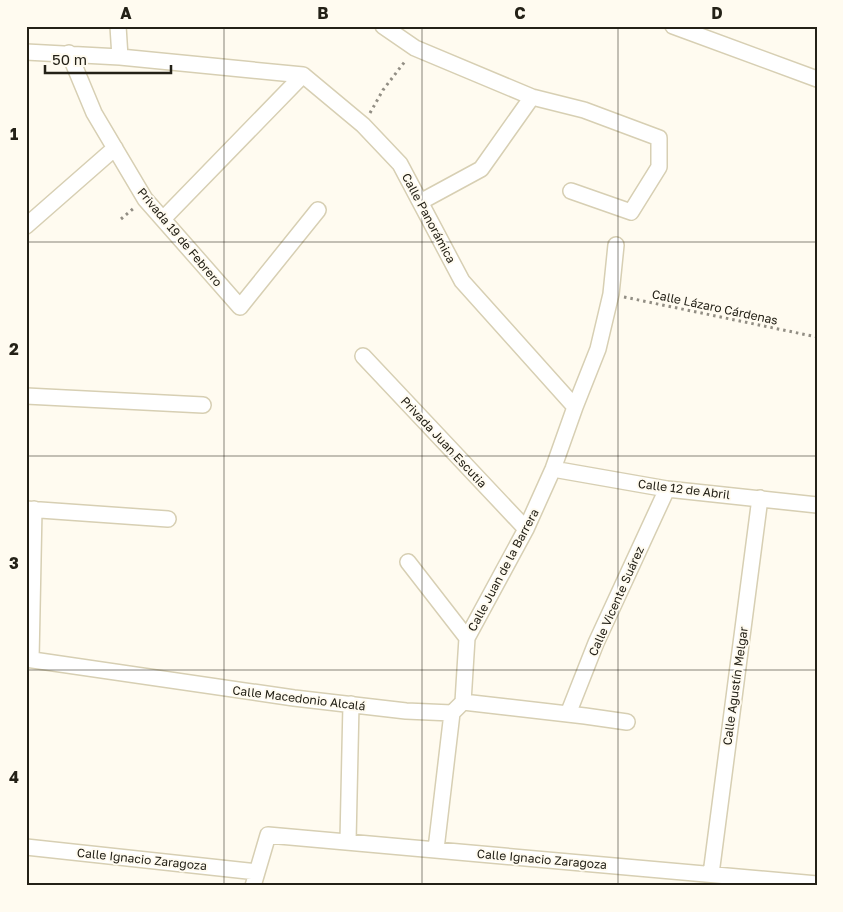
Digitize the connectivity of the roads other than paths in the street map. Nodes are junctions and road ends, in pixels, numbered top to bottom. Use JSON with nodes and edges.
{"nodes":[{"id":1,"x":118,"y":26,"type":"edge"},
{"id":2,"x":384,"y":26,"type":"edge"},
{"id":3,"x":673,"y":26,"type":"edge"},
{"id":4,"x":26,"y":52,"type":"edge"},
{"id":5,"x":69,"y":53,"type":"junction"},
{"id":6,"x":120,"y":57,"type":"junction"},
{"id":7,"x":303,"y":75,"type":"junction"},
{"id":8,"x":817,"y":79,"type":"edge"},
{"id":9,"x":532,"y":97,"type":"junction"},
{"id":10,"x":115,"y":148,"type":"junction"},
{"id":11,"x":571,"y":191,"type":"dead end"},
{"id":12,"x":422,"y":201,"type":"junction"},
{"id":13,"x":318,"y":210,"type":"dead end"},
{"id":14,"x":163,"y":219,"type":"junction"},
{"id":15,"x":26,"y":226,"type":"edge"},
{"id":16,"x":616,"y":245,"type":"dead end"},
{"id":17,"x":363,"y":356,"type":"dead end"},
{"id":18,"x":26,"y":396,"type":"edge"},
{"id":19,"x":203,"y":405,"type":"dead end"},
{"id":20,"x":576,"y":407,"type":"junction"},
{"id":21,"x":553,"y":469,"type":"junction"},
{"id":22,"x":667,"y":489,"type":"junction"},
{"id":23,"x":760,"y":498,"type":"junction"},
{"id":24,"x":817,"y":505,"type":"edge"},
{"id":25,"x":30,"y":509,"type":"edge"},
{"id":26,"x":168,"y":519,"type":"dead end"},
{"id":27,"x":526,"y":529,"type":"junction"},
{"id":28,"x":408,"y":562,"type":"dead end"},
{"id":29,"x":467,"y":638,"type":"junction"},
{"id":30,"x":28,"y":659,"type":"edge"},
{"id":31,"x":351,"y":704,"type":"junction"},
{"id":32,"x":457,"y":708,"type":"junction"},
{"id":33,"x":568,"y":714,"type":"junction"},
{"id":34,"x":627,"y":722,"type":"dead end"},
{"id":35,"x":348,"y":842,"type":"junction"},
{"id":36,"x":26,"y":847,"type":"edge"},
{"id":37,"x":436,"y":849,"type":"junction"},
{"id":38,"x":711,"y":874,"type":"junction"},
{"id":39,"x":255,"y":879,"type":"edge"},
{"id":40,"x":817,"y":884,"type":"edge"}],
"edges":[{"from":1,"to":6,"type":"street"},
{"from":2,"to":9,"type":"street"},
{"from":3,"to":8,"type":"street"},
{"from":4,"to":5,"type":"street"},
{"from":5,"to":6,"type":"street"},
{"from":5,"to":10,"type":"street","name":"Privada 19 de Febrero"},
{"from":6,"to":7,"type":"street"},
{"from":7,"to":12,"type":"street","name":"Calle Panorámica"},
{"from":7,"to":14,"type":"street"},
{"from":9,"to":11,"type":"street"},
{"from":9,"to":12,"type":"street"},
{"from":10,"to":14,"type":"street","name":"Privada 19 de Febrero"},
{"from":10,"to":15,"type":"street"},
{"from":12,"to":20,"type":"street","name":"Calle Panorámica"},
{"from":13,"to":14,"type":"street","name":"Privada 19 de Febrero"},
{"from":16,"to":20,"type":"street"},
{"from":17,"to":27,"type":"street","name":"Privada Juan Escutia"},
{"from":18,"to":19,"type":"street"},
{"from":20,"to":21,"type":"street"},
{"from":21,"to":22,"type":"street","name":"Calle 12 de Abril"},
{"from":21,"to":27,"type":"street","name":"Calle Juan de la Barrera"},
{"from":22,"to":23,"type":"street","name":"Calle 12 de Abril"},
{"from":22,"to":33,"type":"street","name":"Calle Vicente Suárez"},
{"from":23,"to":24,"type":"street","name":"Calle 12 de Abril"},
{"from":23,"to":38,"type":"street","name":"Calle Agustín Melgar"},
{"from":25,"to":26,"type":"street"},
{"from":25,"to":30,"type":"street"},
{"from":27,"to":29,"type":"street","name":"Calle Juan de la Barrera"},
{"from":28,"to":29,"type":"street"},
{"from":29,"to":32,"type":"street","name":"Calle Juan de la Barrera"},
{"from":30,"to":31,"type":"street","name":"Calle Macedonio Alcalá"},
{"from":31,"to":32,"type":"street","name":"Calle Macedonio Alcalá"},
{"from":31,"to":35,"type":"street"},
{"from":32,"to":33,"type":"street","name":"Calle Macedonio Alcalá"},
{"from":32,"to":37,"type":"street","name":"Calle Juan de la Barrera"},
{"from":33,"to":34,"type":"street","name":"Calle Macedonio Alcalá"},
{"from":35,"to":37,"type":"street","name":"Calle Ignacio Zaragoza"},
{"from":35,"to":39,"type":"street","name":"Calle Ignacio Zaragoza"},
{"from":36,"to":39,"type":"street","name":"Calle Ignacio Zaragoza"},
{"from":37,"to":38,"type":"street","name":"Calle Ignacio Zaragoza"},
{"from":38,"to":40,"type":"street","name":"Calle Ignacio Zaragoza"}]}
